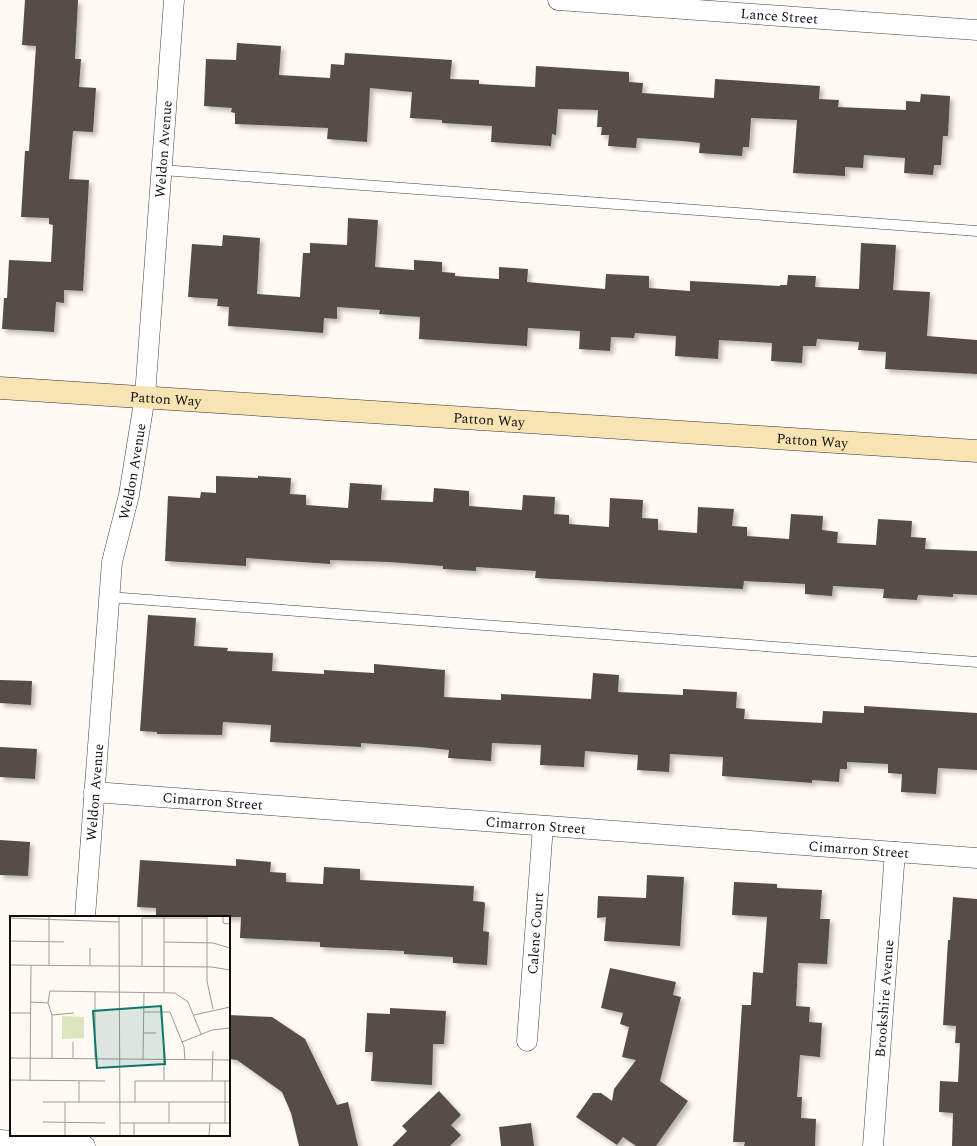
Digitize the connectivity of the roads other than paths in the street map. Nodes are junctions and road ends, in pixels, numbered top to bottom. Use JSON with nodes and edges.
{"nodes":[{"id":1,"x":174,"y":0,"type":"edge"},
{"id":2,"x":558,"y":0,"type":"edge"},
{"id":3,"x":977,"y":30,"type":"edge"},
{"id":4,"x":162,"y":170,"type":"junction"},
{"id":5,"x":977,"y":231,"type":"edge"},
{"id":6,"x":0,"y":388,"type":"edge"},
{"id":7,"x":145,"y":396,"type":"junction"},
{"id":8,"x":977,"y":451,"type":"edge"},
{"id":9,"x":109,"y":597,"type":"junction"},
{"id":10,"x":977,"y":662,"type":"edge"},
{"id":11,"x":94,"y":792,"type":"junction"},
{"id":12,"x":543,"y":826,"type":"junction"},
{"id":13,"x":895,"y":852,"type":"junction"},
{"id":14,"x":977,"y":858,"type":"edge"},
{"id":15,"x":85,"y":916,"type":"edge"},
{"id":16,"x":527,"y":1042,"type":"dead end"},
{"id":17,"x":0,"y":1140,"type":"edge"},
{"id":18,"x":72,"y":1143,"type":"edge"},
{"id":19,"x":873,"y":1146,"type":"edge"}],
"edges":[{"from":1,"to":4,"type":"street","name":"Weldon Avenue"},
{"from":2,"to":3,"type":"street","name":"Lance Street"},
{"from":4,"to":5,"type":"lane"},
{"from":4,"to":7,"type":"street","name":"Weldon Avenue"},
{"from":6,"to":7,"type":"street","name":"Patton Way"},
{"from":7,"to":8,"type":"street","name":"Patton Way"},
{"from":7,"to":9,"type":"street","name":"Weldon Avenue"},
{"from":9,"to":10,"type":"lane"},
{"from":9,"to":11,"type":"street","name":"Weldon Avenue"},
{"from":11,"to":12,"type":"street","name":"Cimarron Street"},
{"from":11,"to":15,"type":"street","name":"Weldon Avenue"},
{"from":12,"to":13,"type":"street","name":"Cimarron Street"},
{"from":12,"to":16,"type":"street","name":"Calene Court"},
{"from":13,"to":14,"type":"street","name":"Cimarron Street"},
{"from":13,"to":19,"type":"street","name":"Brookshire Avenue"},
{"from":17,"to":18,"type":"street"}]}
